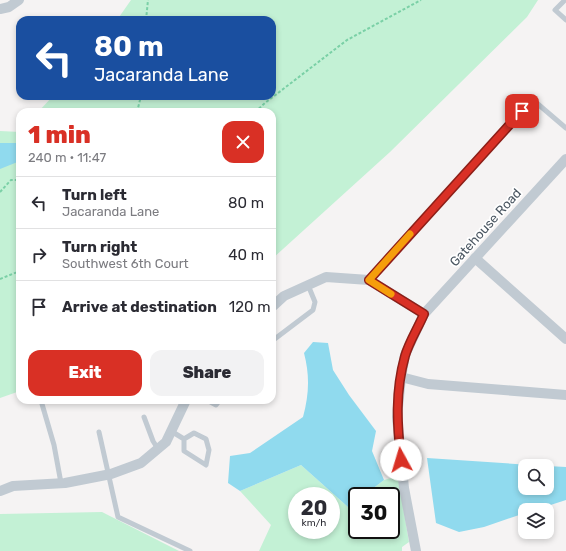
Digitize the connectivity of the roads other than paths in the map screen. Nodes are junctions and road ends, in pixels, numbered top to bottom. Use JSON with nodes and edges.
{"nodes":[{"id":1,"x":19,"y":0,"type":"edge"},
{"id":2,"x":564,"y":0,"type":"edge"},
{"id":3,"x":5,"y":8,"type":"edge"},
{"id":4,"x":566,"y":20,"type":"edge"},
{"id":5,"x":566,"y":128,"type":"edge"},
{"id":6,"x":566,"y":159,"type":"edge"},
{"id":7,"x":475,"y":258,"type":"junction"},
{"id":8,"x":369,"y":280,"type":"junction"},
{"id":9,"x":308,"y":285,"type":"junction"},
{"id":10,"x":276,"y":303,"type":"edge"},
{"id":11,"x":424,"y":314,"type":"junction"},
{"id":12,"x":276,"y":338,"type":"edge"},
{"id":13,"x":566,"y":338,"type":"edge"},
{"id":14,"x":400,"y":377,"type":"junction"},
{"id":15,"x":566,"y":396,"type":"edge"},
{"id":16,"x":42,"y":404,"type":"dead end"},
{"id":17,"x":184,"y":404,"type":"edge"},
{"id":18,"x":144,"y":416,"type":"dead end"},
{"id":19,"x":171,"y":431,"type":"junction"},
{"id":20,"x":99,"y":432,"type":"dead end"},
{"id":21,"x":184,"y":439,"type":"junction"},
{"id":22,"x":158,"y":449,"type":"junction"},
{"id":23,"x":108,"y":475,"type":"junction"},
{"id":24,"x":61,"y":483,"type":"junction"},
{"id":25,"x":0,"y":491,"type":"edge"},
{"id":26,"x":190,"y":551,"type":"edge"},
{"id":27,"x":416,"y":551,"type":"edge"}],
"edges":[{"from":1,"to":3,"type":"street"},
{"from":2,"to":4,"type":"lane"},
{"from":5,"to":8,"type":"lane"},
{"from":6,"to":7,"type":"street","name":"Gatehouse Road"},
{"from":7,"to":11,"type":"street","name":"Gatehouse Road"},
{"from":7,"to":13,"type":"street"},
{"from":8,"to":9,"type":"street"},
{"from":8,"to":11,"type":"street"},
{"from":9,"to":10,"type":"street"},
{"from":9,"to":12,"type":"lane"},
{"from":11,"to":14,"type":"street","name":"Gatehouse Road"},
{"from":14,"to":15,"type":"street"},
{"from":14,"to":27,"type":"street","name":"Gatehouse Road"},
{"from":16,"to":24,"type":"lane"},
{"from":17,"to":19,"type":"street"},
{"from":18,"to":22,"type":"lane"},
{"from":19,"to":21,"type":"lane"},
{"from":19,"to":22,"type":"street"},
{"from":20,"to":23,"type":"lane"},
{"from":21,"to":21,"type":"lane"},
{"from":22,"to":23,"type":"street"},
{"from":23,"to":24,"type":"street"},
{"from":23,"to":26,"type":"lane"},
{"from":24,"to":25,"type":"street"}]}
